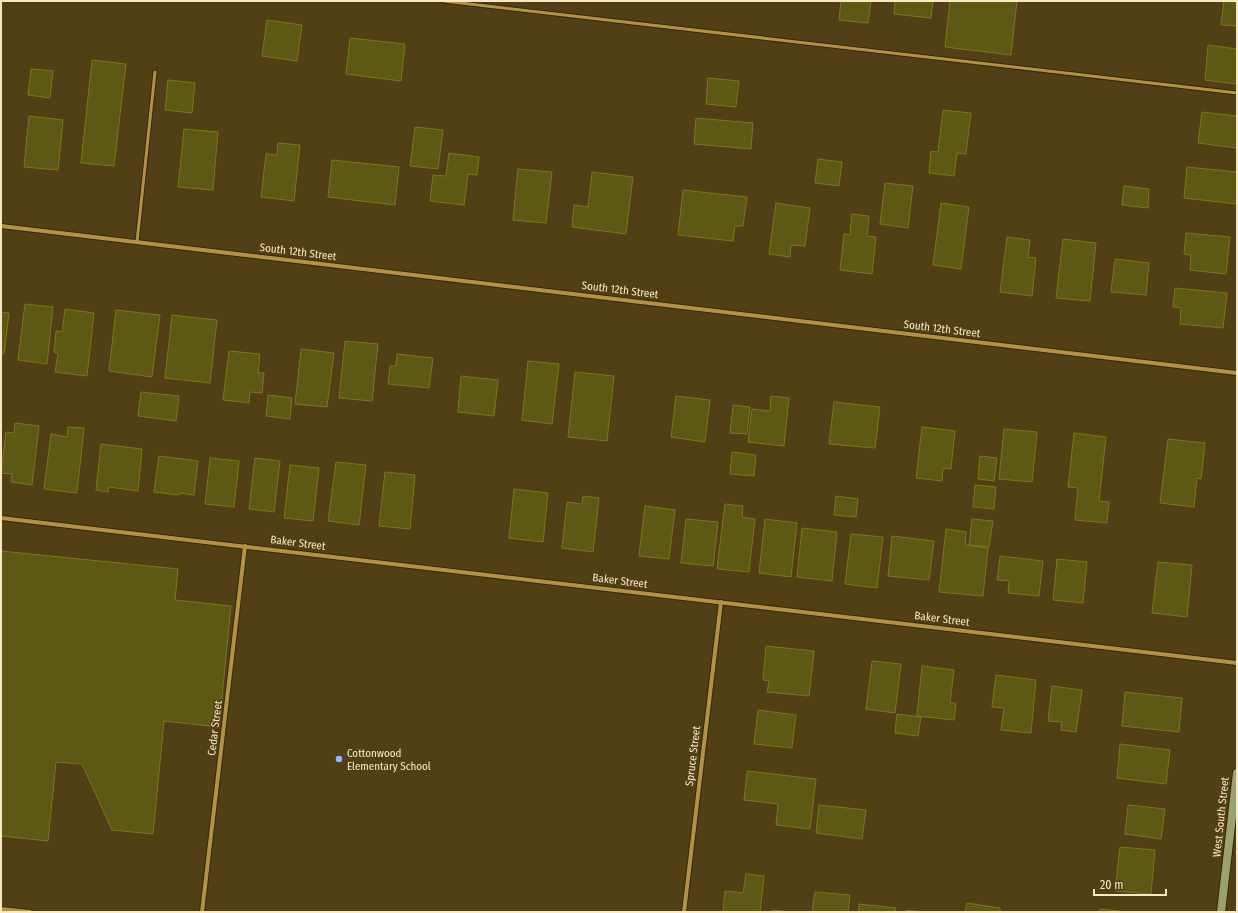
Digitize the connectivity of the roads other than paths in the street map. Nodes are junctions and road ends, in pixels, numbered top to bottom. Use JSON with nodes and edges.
{"nodes":[{"id":1,"x":444,"y":1,"type":"edge"},
{"id":2,"x":154,"y":72,"type":"dead end"},
{"id":3,"x":1237,"y":93,"type":"edge"},
{"id":4,"x":1,"y":226,"type":"edge"},
{"id":5,"x":137,"y":242,"type":"junction"},
{"id":6,"x":1237,"y":373,"type":"edge"},
{"id":7,"x":1,"y":518,"type":"edge"},
{"id":8,"x":245,"y":546,"type":"junction"},
{"id":9,"x":721,"y":602,"type":"junction"},
{"id":10,"x":1237,"y":663,"type":"edge"},
{"id":11,"x":1237,"y":773,"type":"edge"},
{"id":12,"x":1235,"y":806,"type":"edge"},
{"id":13,"x":1,"y":909,"type":"edge"},
{"id":14,"x":30,"y":912,"type":"edge"},
{"id":15,"x":202,"y":912,"type":"edge"},
{"id":16,"x":684,"y":912,"type":"edge"},
{"id":17,"x":1221,"y":912,"type":"edge"}],
"edges":[{"from":1,"to":3,"type":"lane"},
{"from":2,"to":5,"type":"lane"},
{"from":4,"to":5,"type":"street","name":"South 12th Street"},
{"from":5,"to":6,"type":"street","name":"South 12th Street"},
{"from":7,"to":8,"type":"street","name":"Baker Street"},
{"from":8,"to":9,"type":"street","name":"Baker Street"},
{"from":8,"to":15,"type":"street","name":"Cedar Street"},
{"from":9,"to":10,"type":"street","name":"Baker Street"},
{"from":9,"to":16,"type":"street","name":"Spruce Street"},
{"from":11,"to":12,"type":"street","name":"West South Street"},
{"from":12,"to":17,"type":"street","name":"West South Street"},
{"from":13,"to":14,"type":"street"}]}
